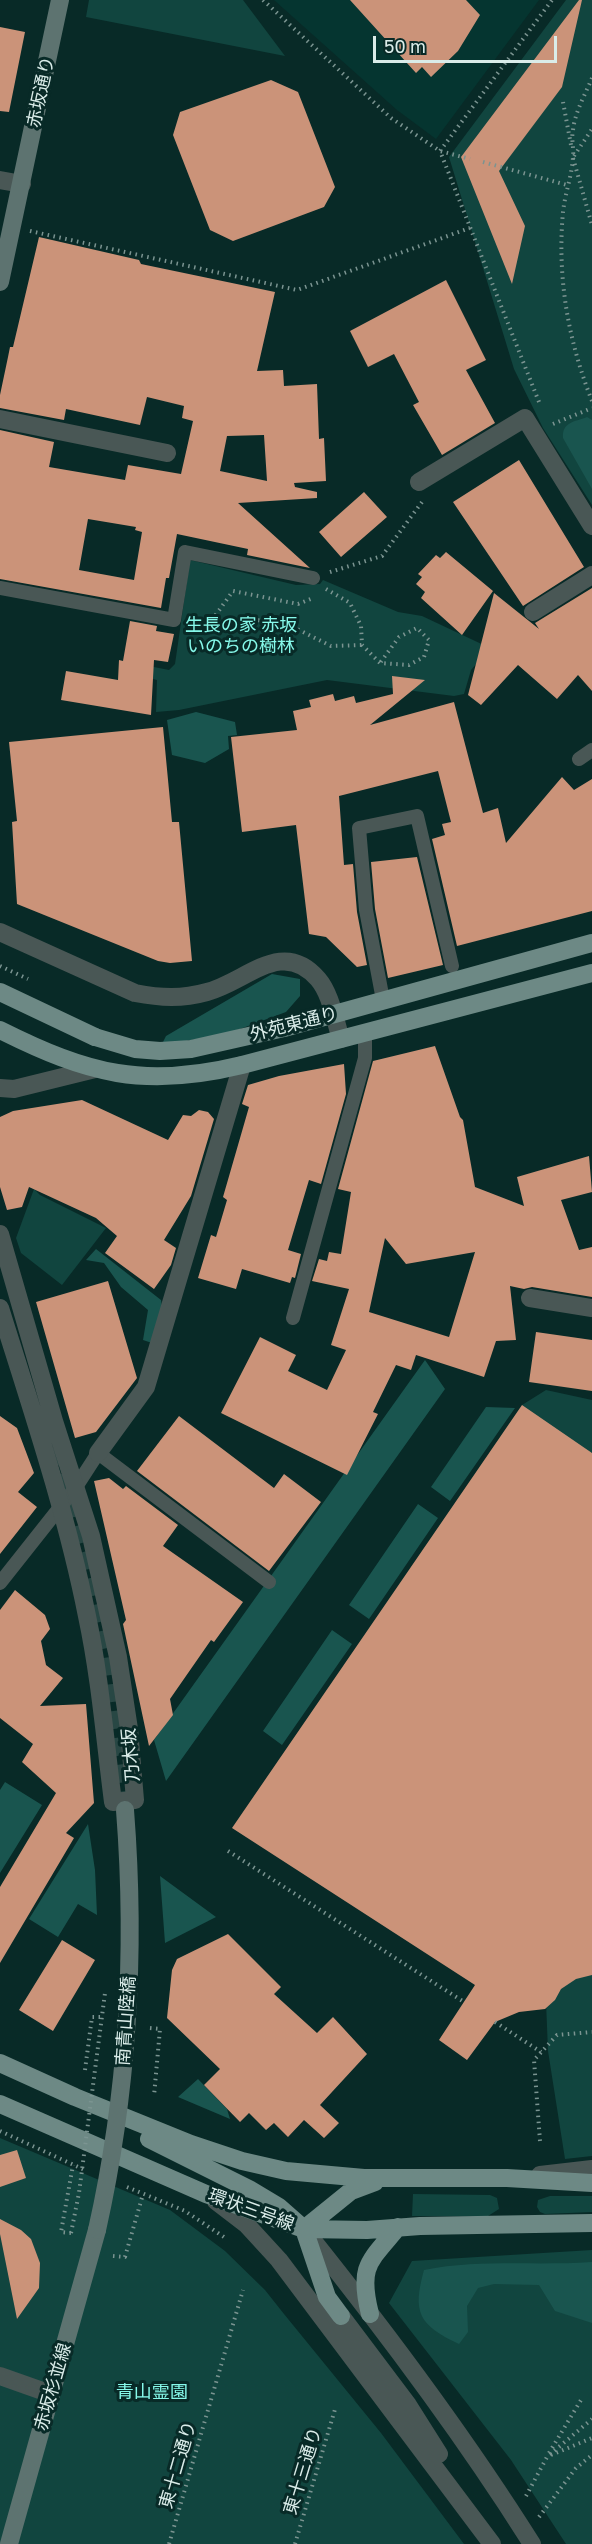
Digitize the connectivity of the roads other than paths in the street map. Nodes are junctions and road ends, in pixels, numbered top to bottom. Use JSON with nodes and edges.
{"nodes":[{"id":1,"x":60,"y":0,"type":"edge"},
{"id":2,"x":0,"y":180,"type":"edge"},
{"id":3,"x":22,"y":184,"type":"junction"},
{"id":4,"x":0,"y":282,"type":"edge"},
{"id":5,"x":0,"y":419,"type":"edge"},
{"id":6,"x":167,"y":453,"type":"dead end"},
{"id":7,"x":419,"y":482,"type":"road end"},
{"id":8,"x":592,"y":526,"type":"edge"},
{"id":9,"x":592,"y":575,"type":"edge"},
{"id":10,"x":313,"y":578,"type":"road end"},
{"id":11,"x":0,"y":588,"type":"edge"},
{"id":12,"x":532,"y":612,"type":"dead end"},
{"id":13,"x":592,"y":750,"type":"edge"},
{"id":14,"x":579,"y":759,"type":"dead end"},
{"id":15,"x":0,"y":933,"type":"edge"},
{"id":16,"x":592,"y":943,"type":"edge"},
{"id":17,"x":453,"y":966,"type":"dead end"},
{"id":18,"x":592,"y":973,"type":"edge"},
{"id":19,"x":0,"y":992,"type":"edge"},
{"id":20,"x":383,"y":1000,"type":"junction"},
{"id":21,"x":333,"y":1015,"type":"junction"},
{"id":22,"x":0,"y":1030,"type":"edge"},
{"id":23,"x":365,"y":1033,"type":"junction"},
{"id":24,"x":341,"y":1039,"type":"junction"},
{"id":25,"x":242,"y":1065,"type":"junction"},
{"id":26,"x":95,"y":1069,"type":"junction"},
{"id":27,"x":0,"y":1088,"type":"edge"},
{"id":28,"x":0,"y":1234,"type":"edge"},
{"id":29,"x":530,"y":1298,"type":"dead end"},
{"id":30,"x":0,"y":1308,"type":"edge"},
{"id":31,"x":592,"y":1308,"type":"edge"},
{"id":32,"x":293,"y":1318,"type":"dead end"},
{"id":33,"x":98,"y":1453,"type":"junction"},
{"id":34,"x":76,"y":1487,"type":"junction"},
{"id":35,"x":61,"y":1504,"type":"junction"},
{"id":36,"x":268,"y":1582,"type":"dead end"},
{"id":37,"x":0,"y":1583,"type":"edge"},
{"id":38,"x":125,"y":1810,"type":"tunnel mouth"},
{"id":39,"x":0,"y":2063,"type":"edge"},
{"id":40,"x":75,"y":2097,"type":"junction"},
{"id":41,"x":0,"y":2104,"type":"edge"},
{"id":42,"x":592,"y":2169,"type":"edge"},
{"id":43,"x":394,"y":2178,"type":"junction"},
{"id":44,"x":518,"y":2178,"type":"junction"},
{"id":45,"x":592,"y":2183,"type":"edge"},
{"id":46,"x":206,"y":2194,"type":"junction"},
{"id":47,"x":592,"y":2223,"type":"edge"},
{"id":48,"x":398,"y":2227,"type":"junction"},
{"id":49,"x":304,"y":2229,"type":"junction"},
{"id":50,"x":97,"y":2230,"type":"joint"},
{"id":51,"x":370,"y":2314,"type":"junction"},
{"id":52,"x":341,"y":2316,"type":"joint"},
{"id":53,"x":0,"y":2376,"type":"edge"},
{"id":54,"x":51,"y":2394,"type":"junction"},
{"id":55,"x":450,"y":2480,"type":"junction"},
{"id":56,"x":9,"y":2544,"type":"edge"},
{"id":57,"x":492,"y":2544,"type":"edge"},
{"id":58,"x":532,"y":2544,"type":"edge"}],
"edges":[{"from":1,"to":3,"type":"main road","name":"赤坂通り"},
{"from":2,"to":3,"type":"street"},
{"from":3,"to":4,"type":"main road","name":"赤坂通り"},
{"from":5,"to":6,"type":"street"},
{"from":7,"to":8,"type":"street"},
{"from":9,"to":12,"type":"street"},
{"from":10,"to":11,"type":"lane"},
{"from":13,"to":14,"type":"lane"},
{"from":15,"to":21,"type":"street"},
{"from":16,"to":20,"type":"main road","name":"外苑東通り"},
{"from":17,"to":20,"type":"lane"},
{"from":18,"to":23,"type":"main road","name":"外苑東通り"},
{"from":19,"to":21,"type":"main road","name":"外苑東通り","bridge":true},
{"from":20,"to":21,"type":"main road","name":"外苑東通り"},
{"from":21,"to":24,"type":"street"},
{"from":22,"to":26,"type":"main road","name":"外苑東通り"},
{"from":23,"to":24,"type":"main road","name":"外苑東通り"},
{"from":23,"to":32,"type":"lane"},
{"from":24,"to":25,"type":"main road","name":"外苑東通り"},
{"from":25,"to":26,"type":"main road","name":"外苑東通り"},
{"from":25,"to":33,"type":"street"},
{"from":26,"to":27,"type":"street"},
{"from":28,"to":34,"type":"street","name":"乃木坂"},
{"from":29,"to":31,"type":"street"},
{"from":30,"to":35,"type":"street","name":"乃木坂"},
{"from":33,"to":34,"type":"lane"},
{"from":33,"to":36,"type":"lane"},
{"from":34,"to":35,"type":"lane"},
{"from":34,"to":35,"type":"street","name":"乃木坂"},
{"from":35,"to":37,"type":"lane"},
{"from":38,"to":50,"type":"main road","name":"南青山陸橋","bridge":true},
{"from":39,"to":40,"type":"main road"},
{"from":40,"to":43,"type":"main road"},
{"from":40,"to":49,"type":"main road"},
{"from":41,"to":46,"type":"main road","name":"環状三号線"},
{"from":42,"to":44,"type":"street"},
{"from":43,"to":44,"type":"main road"},
{"from":43,"to":49,"type":"main road"},
{"from":44,"to":45,"type":"main road"},
{"from":46,"to":49,"type":"main road","name":"環状三号線"},
{"from":46,"to":55,"type":"street"},
{"from":47,"to":48,"type":"main road","name":"環状三号線"},
{"from":48,"to":49,"type":"main road","name":"環状三号線"},
{"from":48,"to":51,"type":"main road"},
{"from":49,"to":51,"type":"street"},
{"from":49,"to":52,"type":"main road"},
{"from":50,"to":54,"type":"main road","name":"赤坂杉並線"},
{"from":51,"to":58,"type":"street"},
{"from":52,"to":55,"type":"street"},
{"from":53,"to":54,"type":"street"},
{"from":54,"to":56,"type":"main road","name":"赤坂杉並線"},
{"from":55,"to":57,"type":"street"}]}
